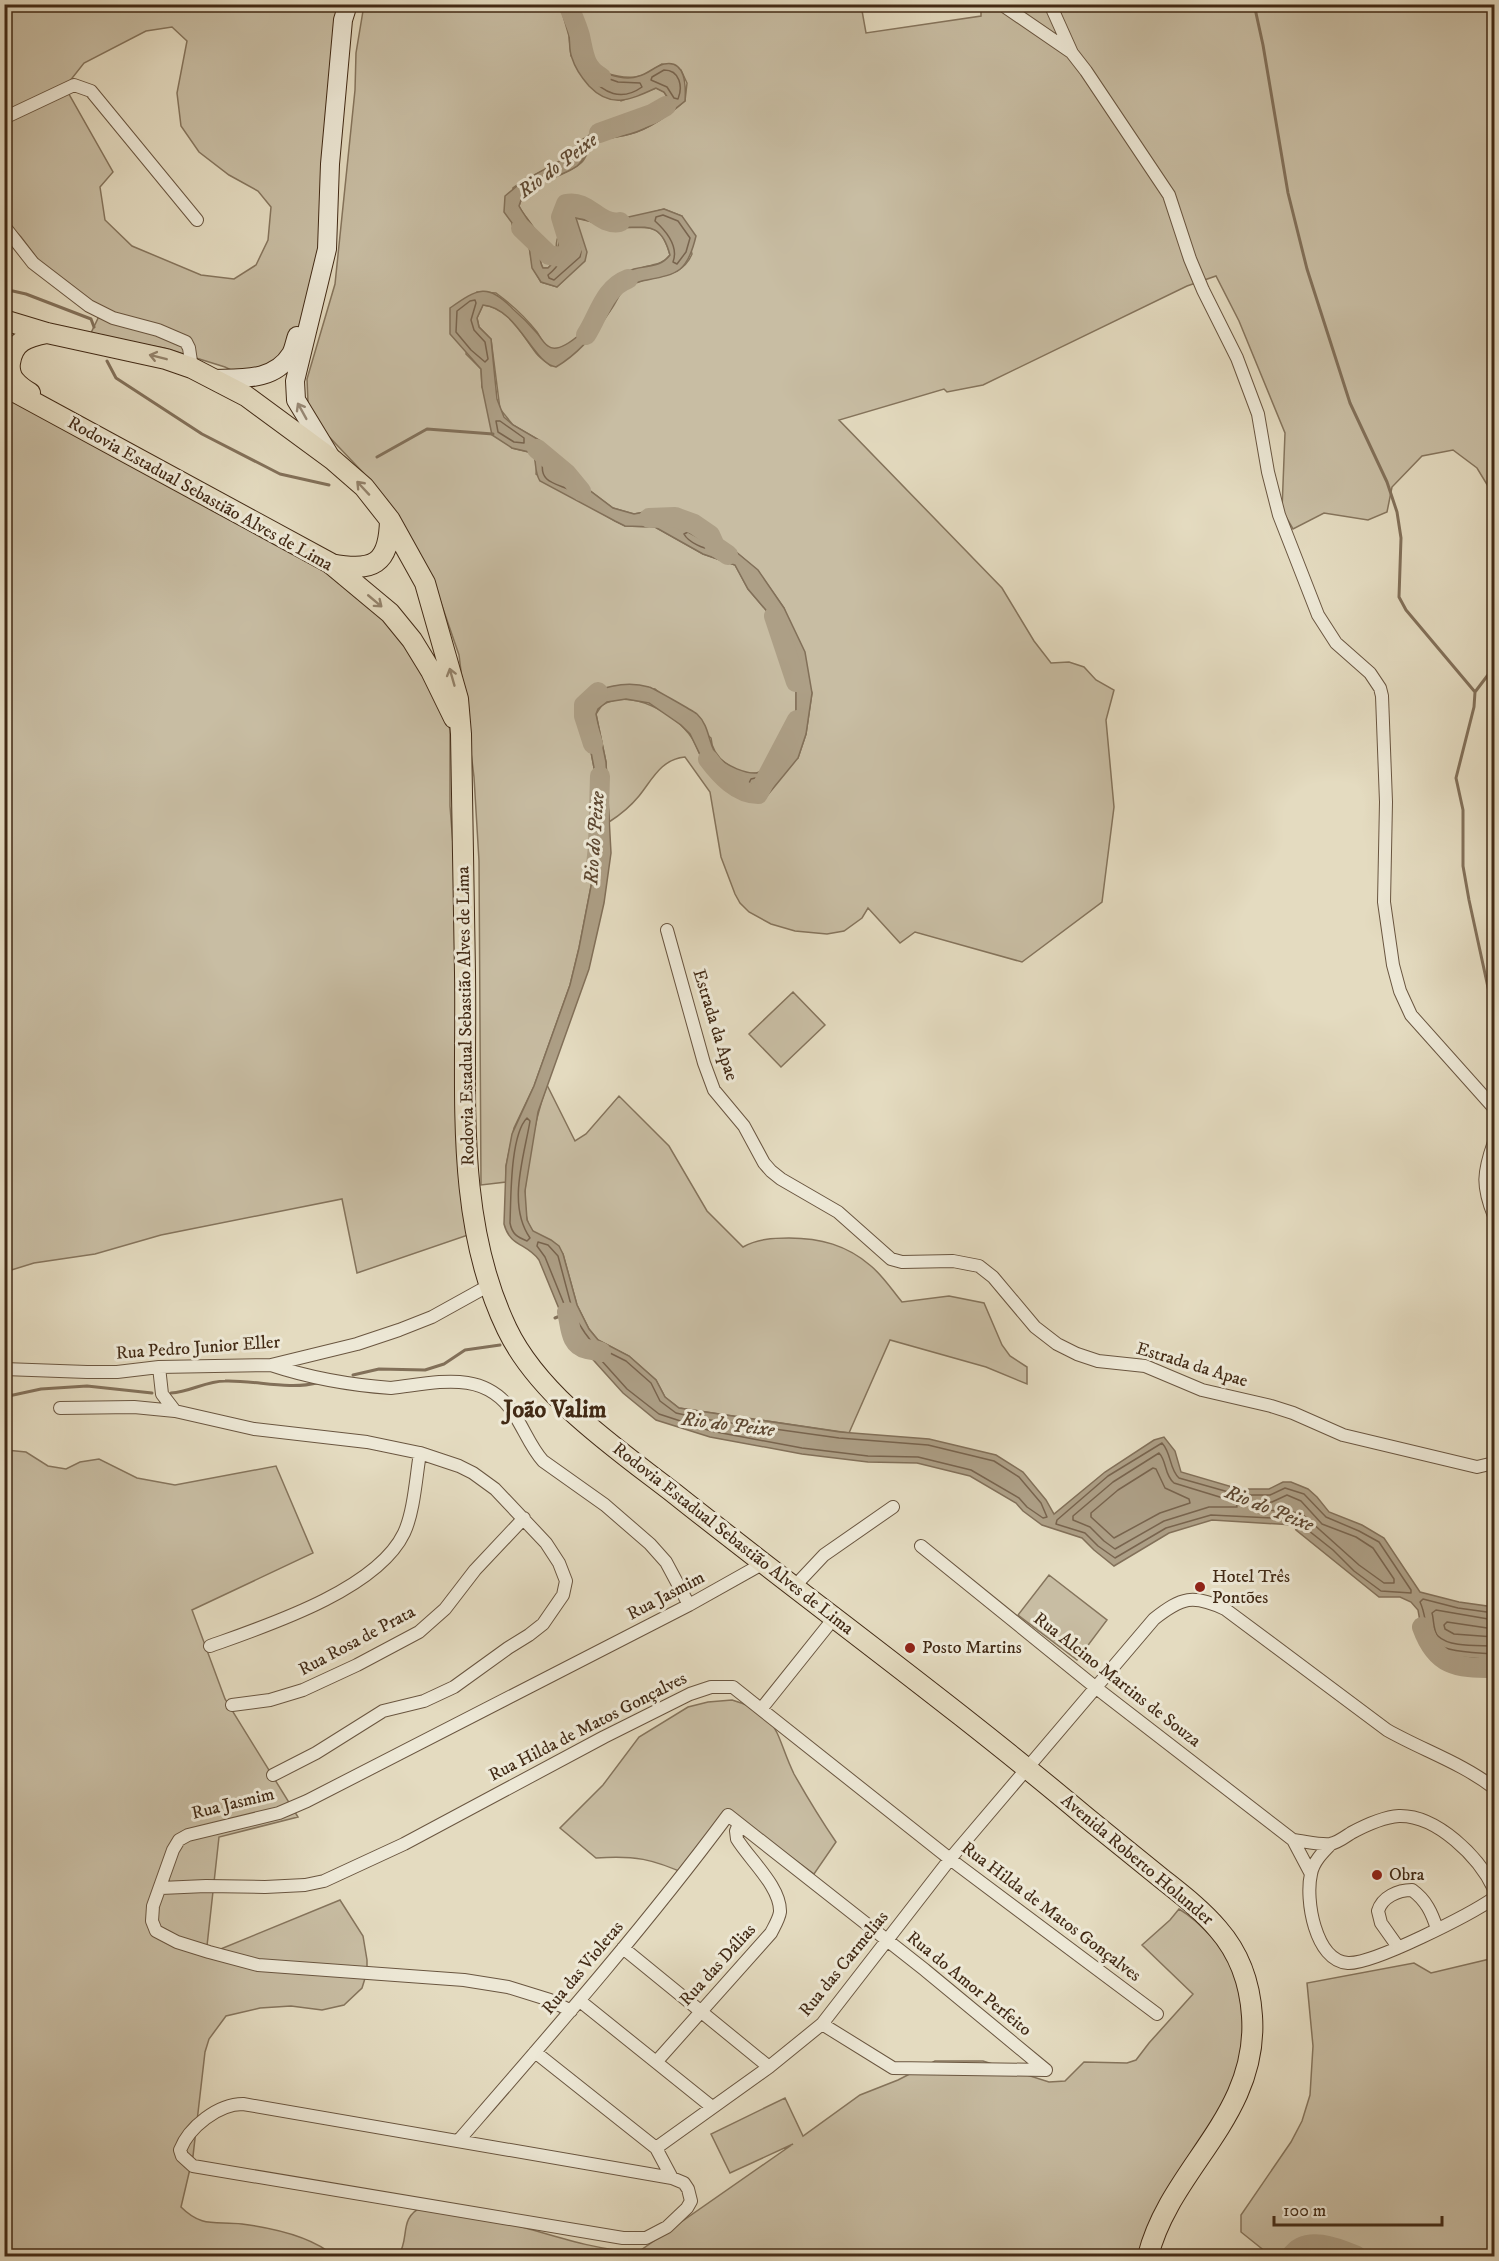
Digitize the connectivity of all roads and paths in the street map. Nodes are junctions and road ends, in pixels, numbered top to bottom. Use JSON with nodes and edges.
{"nodes":[{"id":1,"x":348,"y":4,"type":"edge"},
{"id":2,"x":1001,"y":4,"type":"edge"},
{"id":3,"x":1050,"y":4,"type":"edge"},
{"id":4,"x":1072,"y":53,"type":"junction"},
{"id":5,"x":4,"y":118,"type":"edge"},
{"id":6,"x":197,"y":220,"type":"dead end"},
{"id":7,"x":4,"y":226,"type":"edge"},
{"id":8,"x":327,"y":249,"type":"junction"},
{"id":9,"x":4,"y":320,"type":"edge"},
{"id":10,"x":47,"y":333,"type":"junction"},
{"id":11,"x":192,"y":368,"type":"junction"},
{"id":12,"x":212,"y":379,"type":"junction"},
{"id":13,"x":4,"y":386,"type":"edge"},
{"id":14,"x":52,"y":412,"type":"junction"},
{"id":15,"x":333,"y":460,"type":"junction"},
{"id":16,"x":390,"y":520,"type":"junction"},
{"id":17,"x":330,"y":563,"type":"junction"},
{"id":18,"x":461,"y":735,"type":"junction"},
{"id":19,"x":667,"y":930,"type":"dead end"},
{"id":20,"x":1494,"y":1108,"type":"edge"},
{"id":21,"x":1494,"y":1142,"type":"edge"},
{"id":22,"x":1494,"y":1216,"type":"edge"},
{"id":23,"x":488,"y":1287,"type":"junction"},
{"id":24,"x":271,"y":1365,"type":"junction"},
{"id":25,"x":159,"y":1367,"type":"junction"},
{"id":26,"x":4,"y":1369,"type":"edge"},
{"id":27,"x":60,"y":1408,"type":"dead end"},
{"id":28,"x":175,"y":1411,"type":"junction"},
{"id":29,"x":420,"y":1453,"type":"junction"},
{"id":30,"x":1494,"y":1463,"type":"edge"},
{"id":31,"x":893,"y":1507,"type":"dead end"},
{"id":32,"x":524,"y":1518,"type":"junction"},
{"id":33,"x":921,"y":1546,"type":"dead end"},
{"id":34,"x":762,"y":1564,"type":"junction"},
{"id":35,"x":794,"y":1588,"type":"junction"},
{"id":36,"x":689,"y":1605,"type":"junction"},
{"id":37,"x":834,"y":1618,"type":"junction"},
{"id":38,"x":210,"y":1646,"type":"dead end"},
{"id":39,"x":1095,"y":1687,"type":"junction"},
{"id":40,"x":232,"y":1705,"type":"dead end"},
{"id":41,"x":762,"y":1708,"type":"junction"},
{"id":42,"x":1027,"y":1767,"type":"junction"},
{"id":43,"x":273,"y":1775,"type":"dead end"},
{"id":44,"x":1494,"y":1788,"type":"edge"},
{"id":45,"x":728,"y":1815,"type":"joint"},
{"id":46,"x":739,"y":1824,"type":"junction"},
{"id":47,"x":1293,"y":1840,"type":"junction"},
{"id":48,"x":1331,"y":1844,"type":"junction"},
{"id":49,"x":950,"y":1859,"type":"junction"},
{"id":50,"x":1311,"y":1874,"type":"junction"},
{"id":51,"x":161,"y":1888,"type":"junction"},
{"id":52,"x":1494,"y":1889,"type":"edge"},
{"id":53,"x":1494,"y":1898,"type":"edge"},
{"id":54,"x":1437,"y":1929,"type":"junction"},
{"id":55,"x":887,"y":1940,"type":"junction"},
{"id":56,"x":1398,"y":1947,"type":"junction"},
{"id":57,"x":623,"y":1948,"type":"junction"},
{"id":58,"x":580,"y":2001,"type":"junction"},
{"id":59,"x":571,"y":2011,"type":"junction"},
{"id":60,"x":700,"y":2011,"type":"junction"},
{"id":61,"x":1157,"y":2014,"type":"dead end"},
{"id":62,"x":822,"y":2024,"type":"junction"},
{"id":63,"x":536,"y":2052,"type":"junction"},
{"id":64,"x":657,"y":2061,"type":"junction"},
{"id":65,"x":769,"y":2067,"type":"junction"},
{"id":66,"x":712,"y":2107,"type":"junction"},
{"id":67,"x":459,"y":2140,"type":"junction"},
{"id":68,"x":656,"y":2148,"type":"junction"},
{"id":69,"x":672,"y":2178,"type":"junction"},
{"id":70,"x":1148,"y":2256,"type":"edge"}],
"edges":[{"from":1,"to":8,"type":"main road"},
{"from":2,"to":4,"type":"street"},
{"from":3,"to":4,"type":"street"},
{"from":4,"to":20,"type":"street"},
{"from":5,"to":6,"type":"street"},
{"from":7,"to":11,"type":"street"},
{"from":8,"to":12,"type":"main road"},
{"from":15,"to":8,"type":"main road","one_way":true},
{"from":9,"to":10,"type":"main road","name":"Rodovia Estadual Sebastião Alves de Lima"},
{"from":11,"to":10,"type":"main road","name":"Rodovia Estadual Sebastião Alves de Lima","one_way":true},
{"from":10,"to":14,"type":"main road"},
{"from":11,"to":12,"type":"main road","name":"Rodovia Estadual Sebastião Alves de Lima"},
{"from":12,"to":15,"type":"main road","name":"Rodovia Estadual Sebastião Alves de Lima"},
{"from":13,"to":14,"type":"main road","name":"Rodovia Estadual Sebastião Alves de Lima"},
{"from":14,"to":17,"type":"main road","name":"Rodovia Estadual Sebastião Alves de Lima"},
{"from":16,"to":15,"type":"main road","name":"Rodovia Estadual Sebastião Alves de Lima","one_way":true},
{"from":16,"to":17,"type":"main road"},
{"from":18,"to":16,"type":"main road","name":"Rodovia Estadual Sebastião Alves de Lima","one_way":true},
{"from":17,"to":18,"type":"main road","name":"Rodovia Estadual Sebastião Alves de Lima","one_way":true},
{"from":18,"to":23,"type":"main road","name":"Rodovia Estadual Sebastião Alves de Lima"},
{"from":19,"to":30,"type":"street","name":"Estrada da Apae"},
{"from":21,"to":22,"type":"street"},
{"from":23,"to":24,"type":"street","name":"Rua Pedro Junior Eller"},
{"from":23,"to":34,"type":"main road","name":"Rodovia Estadual Sebastião Alves de Lima"},
{"from":24,"to":25,"type":"street","name":"Rua Pedro Junior Eller"},
{"from":24,"to":36,"type":"street"},
{"from":25,"to":26,"type":"street","name":"Rua Pedro Junior Eller"},
{"from":25,"to":28,"type":"street"},
{"from":27,"to":28,"type":"street"},
{"from":28,"to":29,"type":"street"},
{"from":29,"to":32,"type":"street"},
{"from":29,"to":38,"type":"street"},
{"from":31,"to":35,"type":"street"},
{"from":32,"to":40,"type":"street","name":"Rua Rosa de Prata"},
{"from":32,"to":43,"type":"street"},
{"from":33,"to":39,"type":"street","name":"Rua Alcino Martins de Souza"},
{"from":34,"to":35,"type":"main road","name":"Rodovia Estadual Sebastião Alves de Lima"},
{"from":34,"to":36,"type":"street","name":"Rua Jasmim"},
{"from":35,"to":37,"type":"main road","name":"Rodovia Estadual Sebastião Alves de Lima"},
{"from":36,"to":51,"type":"street","name":"Rua Jasmim"},
{"from":37,"to":41,"type":"street"},
{"from":37,"to":42,"type":"main road","name":"Rodovia Estadual Sebastião Alves de Lima"},
{"from":39,"to":42,"type":"street","name":"Rua das Carmelias"},
{"from":39,"to":44,"type":"street","name":"Rua das Carmelias"},
{"from":39,"to":47,"type":"street","name":"Rua Alcino Martins de Souza"},
{"from":41,"to":49,"type":"street","name":"Rua Hilda de Matos Gonçalves"},
{"from":41,"to":51,"type":"street","name":"Rua Hilda de Matos Gonçalves"},
{"from":42,"to":49,"type":"street","name":"Rua das Carmelias"},
{"from":42,"to":70,"type":"main road","name":"Avenida Roberto Holunder"},
{"from":45,"to":46,"type":"street","name":"Rua do Amor Perfeito"},
{"from":45,"to":57,"type":"street","name":"Rua das Violetas"},
{"from":46,"to":55,"type":"street","name":"Rua do Amor Perfeito"},
{"from":46,"to":60,"type":"street","name":"Rua das Dálias"},
{"from":47,"to":48,"type":"street"},
{"from":47,"to":50,"type":"street","name":"Rua Alcino Martins de Souza"},
{"from":48,"to":50,"type":"street"},
{"from":48,"to":52,"type":"street"},
{"from":49,"to":55,"type":"street","name":"Rua das Carmelias"},
{"from":49,"to":61,"type":"street","name":"Rua Hilda de Matos Gonçalves"},
{"from":50,"to":56,"type":"street","name":"Rua Alcino Martins de Souza"},
{"from":51,"to":59,"type":"street","name":"Rua Jasmim"},
{"from":53,"to":54,"type":"street","name":"Rua Alcino Martins de Souza"},
{"from":54,"to":56,"type":"street","name":"Rua Alcino Martins de Souza"},
{"from":54,"to":56,"type":"street"},
{"from":55,"to":62,"type":"street","name":"Rua das Carmelias"},
{"from":55,"to":62,"type":"street","name":"Rua do Amor Perfeito"},
{"from":57,"to":58,"type":"street","name":"Rua das Violetas"},
{"from":57,"to":60,"type":"street"},
{"from":58,"to":59,"type":"street","name":"Rua das Violetas"},
{"from":58,"to":64,"type":"street"},
{"from":59,"to":63,"type":"street","name":"Rua das Violetas"},
{"from":60,"to":64,"type":"street","name":"Rua das Dálias"},
{"from":60,"to":65,"type":"street"},
{"from":62,"to":65,"type":"street","name":"Rua das Carmelias"},
{"from":63,"to":67,"type":"street","name":"Rua das Violetas"},
{"from":63,"to":68,"type":"street"},
{"from":64,"to":66,"type":"street"},
{"from":65,"to":66,"type":"street","name":"Rua das Carmelias"},
{"from":66,"to":68,"type":"street","name":"Rua das Carmelias"},
{"from":67,"to":69,"type":"street"},
{"from":67,"to":69,"type":"street"},
{"from":68,"to":69,"type":"street"}]}
